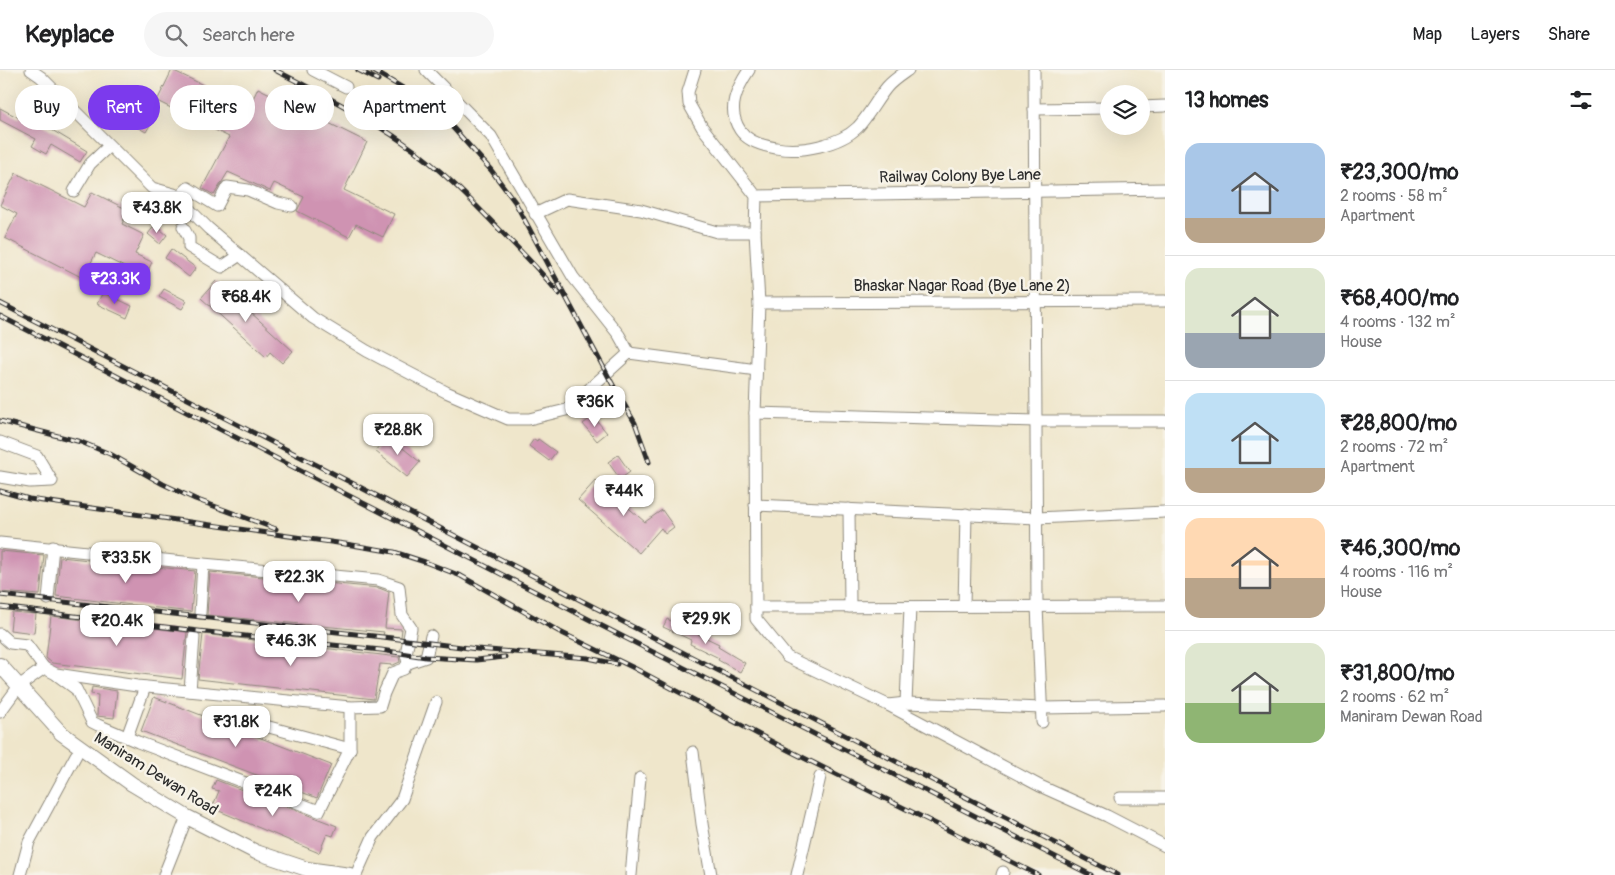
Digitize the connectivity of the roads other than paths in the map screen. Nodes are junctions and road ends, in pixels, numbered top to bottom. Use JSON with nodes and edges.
{"nodes":[{"id":1,"x":32,"y":70,"type":"edge"},
{"id":2,"x":313,"y":70,"type":"edge"},
{"id":3,"x":426,"y":70,"type":"edge"},
{"id":4,"x":695,"y":70,"type":"edge"},
{"id":5,"x":749,"y":70,"type":"edge"},
{"id":6,"x":908,"y":70,"type":"edge"},
{"id":7,"x":1034,"y":70,"type":"edge"},
{"id":8,"x":344,"y":85,"type":"edge"},
{"id":9,"x":1165,"y":106,"type":"edge"},
{"id":10,"x":1150,"y":107,"type":"edge"},
{"id":11,"x":1100,"y":108,"type":"edge"},
{"id":12,"x":1034,"y":109,"type":"junction"},
{"id":13,"x":109,"y":146,"type":"junction"},
{"id":14,"x":74,"y":190,"type":"dead end"},
{"id":15,"x":1165,"y":190,"type":"edge"},
{"id":16,"x":1035,"y":191,"type":"junction"},
{"id":17,"x":756,"y":196,"type":"junction"},
{"id":18,"x":178,"y":198,"type":"junction"},
{"id":19,"x":292,"y":206,"type":"dead end"},
{"id":20,"x":536,"y":214,"type":"junction"},
{"id":21,"x":183,"y":227,"type":"dead end"},
{"id":22,"x":755,"y":232,"type":"junction"},
{"id":23,"x":240,"y":255,"type":"junction"},
{"id":24,"x":1165,"y":301,"type":"edge"},
{"id":25,"x":1035,"y":302,"type":"junction"},
{"id":26,"x":759,"y":303,"type":"junction"},
{"id":27,"x":629,"y":353,"type":"junction"},
{"id":28,"x":757,"y":370,"type":"junction"},
{"id":29,"x":755,"y":413,"type":"junction"},
{"id":30,"x":1165,"y":421,"type":"edge"},
{"id":31,"x":1036,"y":422,"type":"junction"},
{"id":32,"x":0,"y":442,"type":"edge"},
{"id":33,"x":0,"y":477,"type":"edge"},
{"id":34,"x":755,"y":505,"type":"junction"},
{"id":35,"x":849,"y":510,"type":"junction"},
{"id":36,"x":1165,"y":512,"type":"edge"},
{"id":37,"x":966,"y":514,"type":"junction"},
{"id":38,"x":1037,"y":518,"type":"junction"},
{"id":39,"x":0,"y":542,"type":"edge"},
{"id":40,"x":53,"y":547,"type":"junction"},
{"id":41,"x":202,"y":564,"type":"junction"},
{"id":42,"x":48,"y":599,"type":"dead end"},
{"id":43,"x":964,"y":606,"type":"junction"},
{"id":44,"x":1037,"y":606,"type":"junction"},
{"id":45,"x":1165,"y":606,"type":"edge"},
{"id":46,"x":756,"y":607,"type":"junction"},
{"id":47,"x":850,"y":607,"type":"junction"},
{"id":48,"x":910,"y":607,"type":"junction"},
{"id":49,"x":200,"y":613,"type":"dead end"},
{"id":50,"x":0,"y":634,"type":"edge"},
{"id":51,"x":431,"y":636,"type":"dead end"},
{"id":52,"x":194,"y":637,"type":"dead end"},
{"id":53,"x":408,"y":663,"type":"junction"},
{"id":54,"x":0,"y":665,"type":"edge"},
{"id":55,"x":44,"y":668,"type":"junction"},
{"id":56,"x":56,"y":674,"type":"junction"},
{"id":57,"x":0,"y":677,"type":"edge"},
{"id":58,"x":145,"y":687,"type":"junction"},
{"id":59,"x":17,"y":689,"type":"junction"},
{"id":60,"x":190,"y":692,"type":"junction"},
{"id":61,"x":436,"y":702,"type":"dead end"},
{"id":62,"x":906,"y":704,"type":"junction"},
{"id":63,"x":888,"y":705,"type":"junction"},
{"id":64,"x":1165,"y":706,"type":"edge"},
{"id":65,"x":350,"y":707,"type":"junction"},
{"id":66,"x":1042,"y":708,"type":"junction"},
{"id":67,"x":0,"y":712,"type":"edge"},
{"id":68,"x":247,"y":721,"type":"dead end"},
{"id":69,"x":1042,"y":722,"type":"dead end"},
{"id":70,"x":127,"y":737,"type":"junction"},
{"id":71,"x":350,"y":749,"type":"junction"},
{"id":72,"x":693,"y":752,"type":"dead end"},
{"id":73,"x":76,"y":755,"type":"junction"},
{"id":74,"x":820,"y":777,"type":"dead end"},
{"id":75,"x":640,"y":778,"type":"dead end"},
{"id":76,"x":1120,"y":798,"type":"dead end"},
{"id":77,"x":1165,"y":798,"type":"edge"},
{"id":78,"x":186,"y":822,"type":"junction"},
{"id":79,"x":1165,"y":846,"type":"edge"},
{"id":80,"x":304,"y":873,"type":"edge"},
{"id":81,"x":20,"y":875,"type":"edge"},
{"id":82,"x":164,"y":875,"type":"edge"},
{"id":83,"x":350,"y":875,"type":"edge"},
{"id":84,"x":356,"y":875,"type":"edge"},
{"id":85,"x":631,"y":875,"type":"edge"},
{"id":86,"x":711,"y":875,"type":"edge"},
{"id":87,"x":797,"y":875,"type":"edge"}],
"edges":[{"from":1,"to":13,"type":"street"},
{"from":2,"to":8,"type":"street"},
{"from":3,"to":20,"type":"street"},
{"from":4,"to":17,"type":"street"},
{"from":5,"to":6,"type":"street"},
{"from":7,"to":12,"type":"street"},
{"from":9,"to":10,"type":"street"},
{"from":11,"to":12,"type":"street"},
{"from":12,"to":16,"type":"street"},
{"from":13,"to":14,"type":"street"},
{"from":13,"to":18,"type":"street"},
{"from":15,"to":16,"type":"street","name":"Railway Colony Bye Lane"},
{"from":16,"to":17,"type":"street","name":"Railway Colony Bye Lane"},
{"from":16,"to":25,"type":"street"},
{"from":17,"to":22,"type":"street"},
{"from":18,"to":19,"type":"street"},
{"from":18,"to":23,"type":"street"},
{"from":20,"to":22,"type":"street"},
{"from":20,"to":27,"type":"street"},
{"from":21,"to":23,"type":"street"},
{"from":22,"to":26,"type":"street"},
{"from":23,"to":27,"type":"street"},
{"from":24,"to":25,"type":"street","name":"Bhaskar Nagar Road (Bye Lane 2)"},
{"from":25,"to":26,"type":"street","name":"Bhaskar Nagar Road (Bye Lane 2)"},
{"from":25,"to":31,"type":"street"},
{"from":26,"to":28,"type":"street"},
{"from":27,"to":28,"type":"street"},
{"from":28,"to":29,"type":"street"},
{"from":29,"to":31,"type":"street"},
{"from":29,"to":34,"type":"street"},
{"from":30,"to":31,"type":"street"},
{"from":31,"to":38,"type":"street"},
{"from":32,"to":33,"type":"street"},
{"from":34,"to":35,"type":"street"},
{"from":34,"to":46,"type":"street"},
{"from":35,"to":37,"type":"street"},
{"from":35,"to":47,"type":"street"},
{"from":36,"to":38,"type":"street"},
{"from":37,"to":38,"type":"street"},
{"from":37,"to":43,"type":"street"},
{"from":38,"to":44,"type":"street"},
{"from":39,"to":40,"type":"street"},
{"from":40,"to":41,"type":"street"},
{"from":40,"to":42,"type":"street"},
{"from":41,"to":49,"type":"street"},
{"from":41,"to":53,"type":"street"},
{"from":43,"to":44,"type":"street"},
{"from":43,"to":48,"type":"street"},
{"from":44,"to":45,"type":"street"},
{"from":44,"to":66,"type":"street"},
{"from":46,"to":47,"type":"street"},
{"from":46,"to":63,"type":"street"},
{"from":47,"to":48,"type":"street"},
{"from":48,"to":62,"type":"street"},
{"from":50,"to":55,"type":"street"},
{"from":51,"to":53,"type":"street"},
{"from":52,"to":60,"type":"street"},
{"from":53,"to":65,"type":"street"},
{"from":54,"to":59,"type":"main road","name":"Maniram Dewan Road"},
{"from":55,"to":56,"type":"street"},
{"from":55,"to":59,"type":"street"},
{"from":56,"to":58,"type":"street"},
{"from":56,"to":70,"type":"street"},
{"from":57,"to":59,"type":"main road","name":"Maniram Dewan Road"},
{"from":58,"to":60,"type":"street"},
{"from":58,"to":70,"type":"street"},
{"from":59,"to":67,"type":"street"},
{"from":59,"to":73,"type":"main road","name":"Maniram Dewan Road"},
{"from":59,"to":78,"type":"main road","name":"Maniram Dewan Road"},
{"from":60,"to":65,"type":"street"},
{"from":61,"to":84,"type":"street"},
{"from":62,"to":63,"type":"street"},
{"from":62,"to":66,"type":"street"},
{"from":63,"to":79,"type":"street"},
{"from":64,"to":66,"type":"street"},
{"from":65,"to":71,"type":"street"},
{"from":66,"to":69,"type":"street"},
{"from":68,"to":71,"type":"street"},
{"from":70,"to":71,"type":"street"},
{"from":72,"to":86,"type":"street"},
{"from":73,"to":78,"type":"main road","name":"Maniram Dewan Road"},
{"from":73,"to":81,"type":"street"},
{"from":74,"to":87,"type":"street"},
{"from":75,"to":85,"type":"street"},
{"from":76,"to":77,"type":"street"},
{"from":78,"to":80,"type":"main road","name":"Maniram Dewan Road"},
{"from":78,"to":82,"type":"street"},
{"from":80,"to":83,"type":"main road","name":"Maniram Dewan Road"}]}
